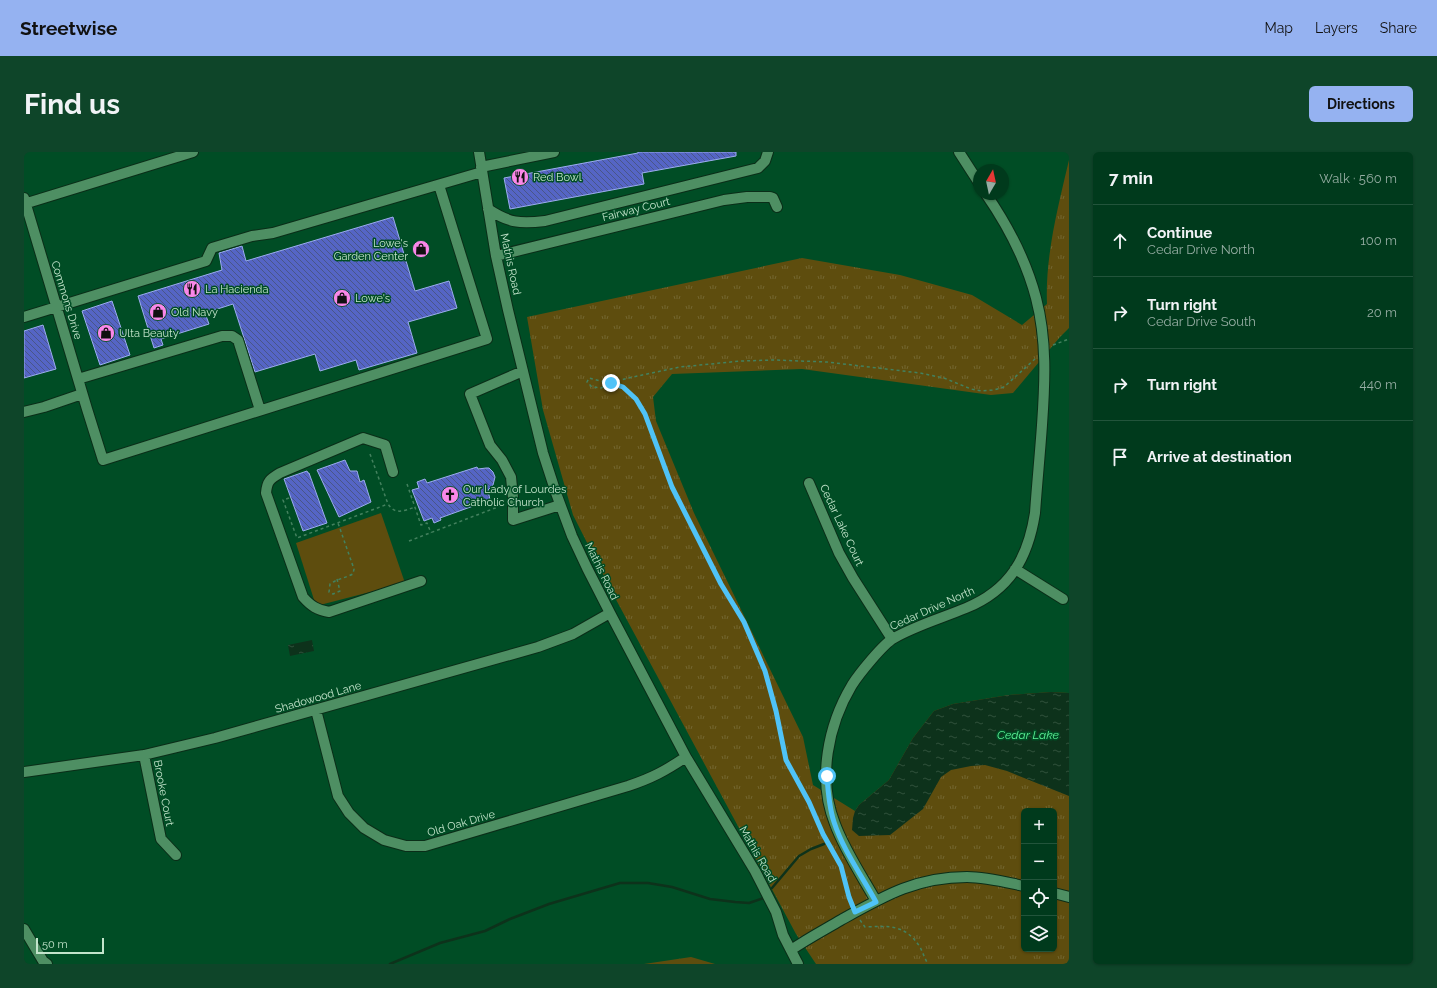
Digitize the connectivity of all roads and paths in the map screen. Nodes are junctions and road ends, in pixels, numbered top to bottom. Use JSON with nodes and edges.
{"nodes":[{"id":1,"x":193,"y":152,"type":"edge"},
{"id":2,"x":479,"y":152,"type":"edge"},
{"id":3,"x":554,"y":152,"type":"edge"},
{"id":4,"x":768,"y":152,"type":"edge"},
{"id":5,"x":959,"y":152,"type":"edge"},
{"id":6,"x":482,"y":169,"type":"junction"},
{"id":7,"x":973,"y":174,"type":"edge"},
{"id":8,"x":438,"y":185,"type":"junction"},
{"id":9,"x":990,"y":200,"type":"edge"},
{"id":10,"x":24,"y":202,"type":"edge"},
{"id":11,"x":777,"y":207,"type":"dead end"},
{"id":12,"x":488,"y":210,"type":"junction"},
{"id":13,"x":496,"y":256,"type":"junction"},
{"id":14,"x":56,"y":308,"type":"junction"},
{"id":15,"x":24,"y":317,"type":"edge"},
{"id":16,"x":1069,"y":339,"type":"edge"},
{"id":17,"x":1045,"y":348,"type":"junction"},
{"id":18,"x":523,"y":371,"type":"junction"},
{"id":19,"x":78,"y":379,"type":"junction"},
{"id":20,"x":611,"y":383,"type":"junction"},
{"id":21,"x":82,"y":394,"type":"junction"},
{"id":22,"x":260,"y":410,"type":"junction"},
{"id":23,"x":24,"y":412,"type":"edge"},
{"id":24,"x":370,"y":454,"type":"dead end"},
{"id":25,"x":393,"y":472,"type":"dead end"},
{"id":26,"x":809,"y":483,"type":"dead end"},
{"id":27,"x":407,"y":484,"type":"dead end"},
{"id":28,"x":289,"y":498,"type":"dead end"},
{"id":29,"x":388,"y":504,"type":"junction"},
{"id":30,"x":560,"y":505,"type":"junction"},
{"id":31,"x":415,"y":507,"type":"junction"},
{"id":32,"x":513,"y":513,"type":"junction"},
{"id":33,"x":338,"y":523,"type":"junction"},
{"id":34,"x":431,"y":533,"type":"junction"},
{"id":35,"x":409,"y":541,"type":"dead end"},
{"id":36,"x":1015,"y":569,"type":"junction"},
{"id":37,"x":338,"y":579,"type":"junction"},
{"id":38,"x":421,"y":581,"type":"dead end"},
{"id":39,"x":1063,"y":600,"type":"dead end"},
{"id":40,"x":610,"y":613,"type":"junction"},
{"id":41,"x":892,"y":639,"type":"junction"},
{"id":42,"x":316,"y":710,"type":"junction"},
{"id":43,"x":144,"y":754,"type":"junction"},
{"id":44,"x":686,"y":756,"type":"junction"},
{"id":45,"x":24,"y":772,"type":"edge"},
{"id":46,"x":176,"y":855,"type":"dead end"},
{"id":47,"x":1021,"y":885,"type":"edge"},
{"id":48,"x":1057,"y":894,"type":"edge"},
{"id":49,"x":1069,"y":897,"type":"edge"},
{"id":50,"x":876,"y":902,"type":"junction"},
{"id":51,"x":855,"y":912,"type":"junction"},
{"id":52,"x":24,"y":929,"type":"edge"},
{"id":53,"x":791,"y":950,"type":"junction"},
{"id":54,"x":48,"y":964,"type":"edge"},
{"id":55,"x":798,"y":964,"type":"edge"},
{"id":56,"x":928,"y":964,"type":"edge"}],
"edges":[{"from":1,"to":10,"type":"street"},
{"from":2,"to":6,"type":"street","name":"Mathis Road"},
{"from":3,"to":6,"type":"street"},
{"from":4,"to":12,"type":"street"},
{"from":5,"to":7,"type":"street"},
{"from":6,"to":8,"type":"street"},
{"from":6,"to":12,"type":"street","name":"Mathis Road"},
{"from":8,"to":14,"type":"street"},
{"from":8,"to":22,"type":"street"},
{"from":9,"to":17,"type":"street","name":"Cedar Drive North"},
{"from":10,"to":14,"type":"street","name":"Commons Drive"},
{"from":11,"to":13,"type":"street","name":"Fairway Court"},
{"from":12,"to":13,"type":"street","name":"Mathis Road"},
{"from":13,"to":18,"type":"street","name":"Mathis Road"},
{"from":14,"to":15,"type":"street"},
{"from":14,"to":19,"type":"street","name":"Commons Drive"},
{"from":16,"to":17,"type":"path"},
{"from":17,"to":20,"type":"path"},
{"from":17,"to":36,"type":"street","name":"Cedar Drive North"},
{"from":18,"to":30,"type":"street","name":"Mathis Road"},
{"from":18,"to":32,"type":"street"},
{"from":19,"to":21,"type":"street","name":"Commons Drive"},
{"from":19,"to":22,"type":"street"},
{"from":20,"to":20,"type":"path"},
{"from":20,"to":51,"type":"path"},
{"from":21,"to":22,"type":"street","name":"Commons Drive"},
{"from":21,"to":23,"type":"street"},
{"from":24,"to":29,"type":"path"},
{"from":25,"to":38,"type":"street"},
{"from":26,"to":41,"type":"street","name":"Cedar Lake Court"},
{"from":27,"to":31,"type":"path"},
{"from":28,"to":33,"type":"path"},
{"from":29,"to":31,"type":"path"},
{"from":29,"to":33,"type":"path"},
{"from":30,"to":32,"type":"street"},
{"from":30,"to":40,"type":"street","name":"Mathis Road"},
{"from":31,"to":34,"type":"path"},
{"from":32,"to":34,"type":"path"},
{"from":33,"to":37,"type":"path"},
{"from":34,"to":35,"type":"path"},
{"from":36,"to":39,"type":"street"},
{"from":36,"to":41,"type":"street","name":"Cedar Drive North"},
{"from":37,"to":37,"type":"path"},
{"from":40,"to":42,"type":"street","name":"Shadowood Lane"},
{"from":40,"to":44,"type":"street","name":"Mathis Road"},
{"from":41,"to":50,"type":"street","name":"Cedar Drive North"},
{"from":42,"to":43,"type":"street","name":"Shadowood Lane"},
{"from":42,"to":44,"type":"street","name":"Old Oak Drive"},
{"from":43,"to":45,"type":"street","name":"Shadowood Lane"},
{"from":43,"to":46,"type":"street","name":"Brooke Court"},
{"from":44,"to":53,"type":"street","name":"Mathis Road"},
{"from":47,"to":50,"type":"street"},
{"from":48,"to":49,"type":"street"},
{"from":50,"to":51,"type":"street"},
{"from":51,"to":53,"type":"street"},
{"from":51,"to":56,"type":"path"},
{"from":52,"to":54,"type":"street"},
{"from":53,"to":55,"type":"street","name":"Mathis Road"}]}
